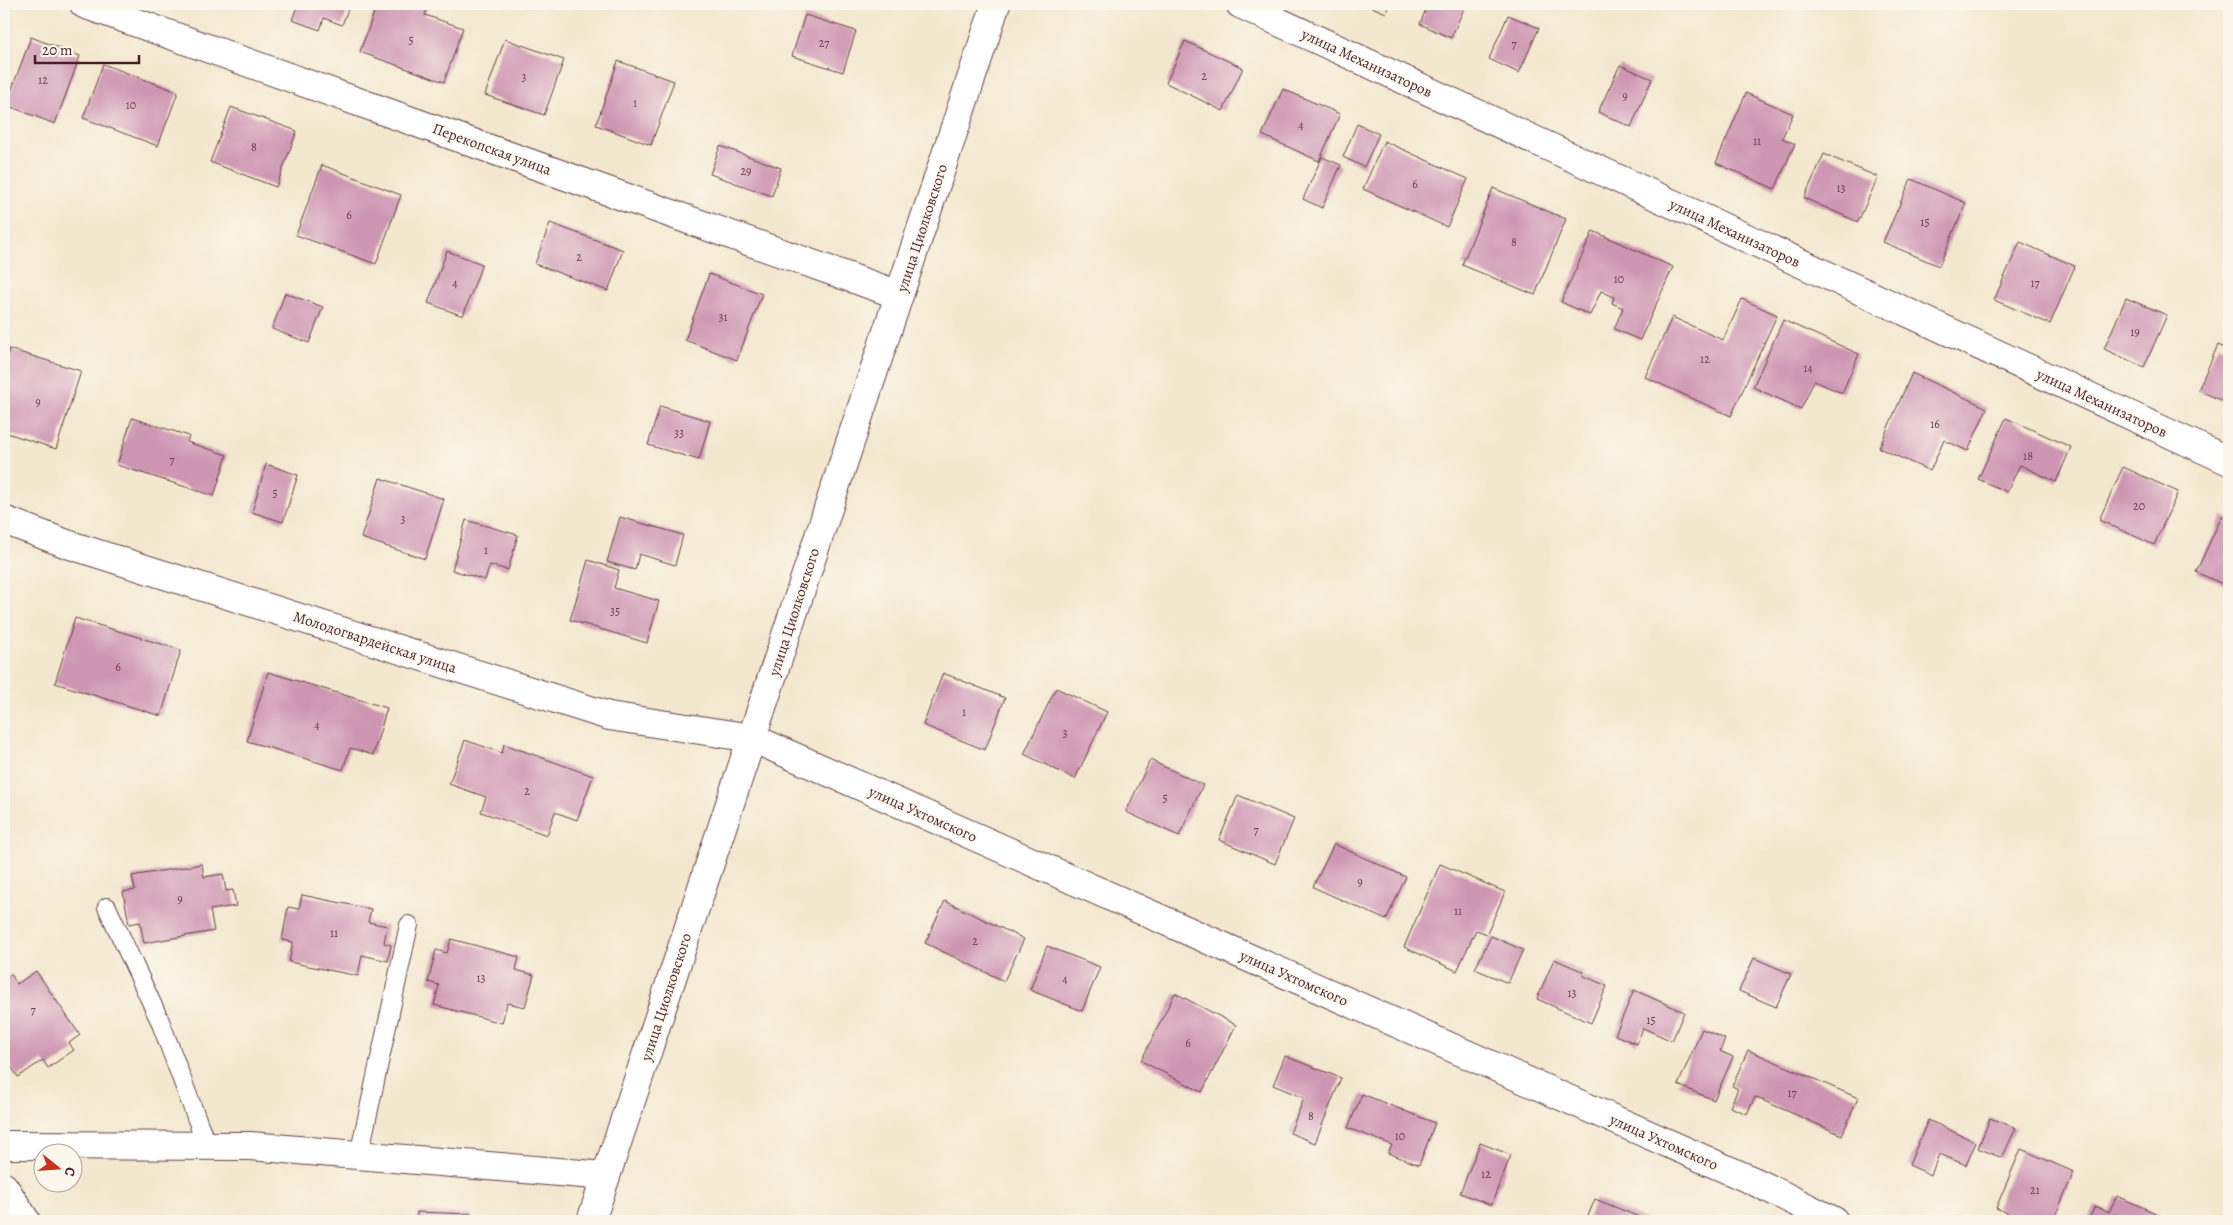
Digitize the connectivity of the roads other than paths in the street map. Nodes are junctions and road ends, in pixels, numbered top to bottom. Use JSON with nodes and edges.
{"nodes":[{"id":1,"x":84,"y":4,"type":"edge"},
{"id":2,"x":996,"y":4,"type":"edge"},
{"id":3,"x":1240,"y":4,"type":"edge"},
{"id":4,"x":899,"y":295,"type":"junction"},
{"id":5,"x":2229,"y":461,"type":"edge"},
{"id":6,"x":4,"y":520,"type":"edge"},
{"id":7,"x":752,"y":738,"type":"junction"},
{"id":8,"x":107,"y":907,"type":"dead end"},
{"id":9,"x":409,"y":925,"type":"dead end"},
{"id":10,"x":4,"y":1145,"type":"edge"},
{"id":11,"x":207,"y":1146,"type":"junction"},
{"id":12,"x":359,"y":1155,"type":"junction"},
{"id":13,"x":606,"y":1176,"type":"junction"},
{"id":14,"x":4,"y":1187,"type":"edge"},
{"id":15,"x":26,"y":1221,"type":"edge"},
{"id":16,"x":591,"y":1221,"type":"edge"},
{"id":17,"x":1834,"y":1221,"type":"edge"}],
"edges":[{"from":1,"to":4,"type":"street","name":"Перекопская улица"},
{"from":2,"to":4,"type":"street","name":"улица Циолковского"},
{"from":3,"to":5,"type":"street","name":"улица Механизаторов"},
{"from":4,"to":7,"type":"street","name":"улица Циолковского"},
{"from":6,"to":7,"type":"street","name":"Молодогвардейская улица"},
{"from":7,"to":13,"type":"street","name":"улица Циолковского"},
{"from":7,"to":17,"type":"street","name":"улица Ухтомского"},
{"from":8,"to":11,"type":"lane"},
{"from":9,"to":12,"type":"lane"},
{"from":10,"to":11,"type":"street"},
{"from":11,"to":12,"type":"street"},
{"from":12,"to":13,"type":"street"},
{"from":13,"to":16,"type":"street","name":"улица Циолковского"},
{"from":14,"to":15,"type":"street"}]}
